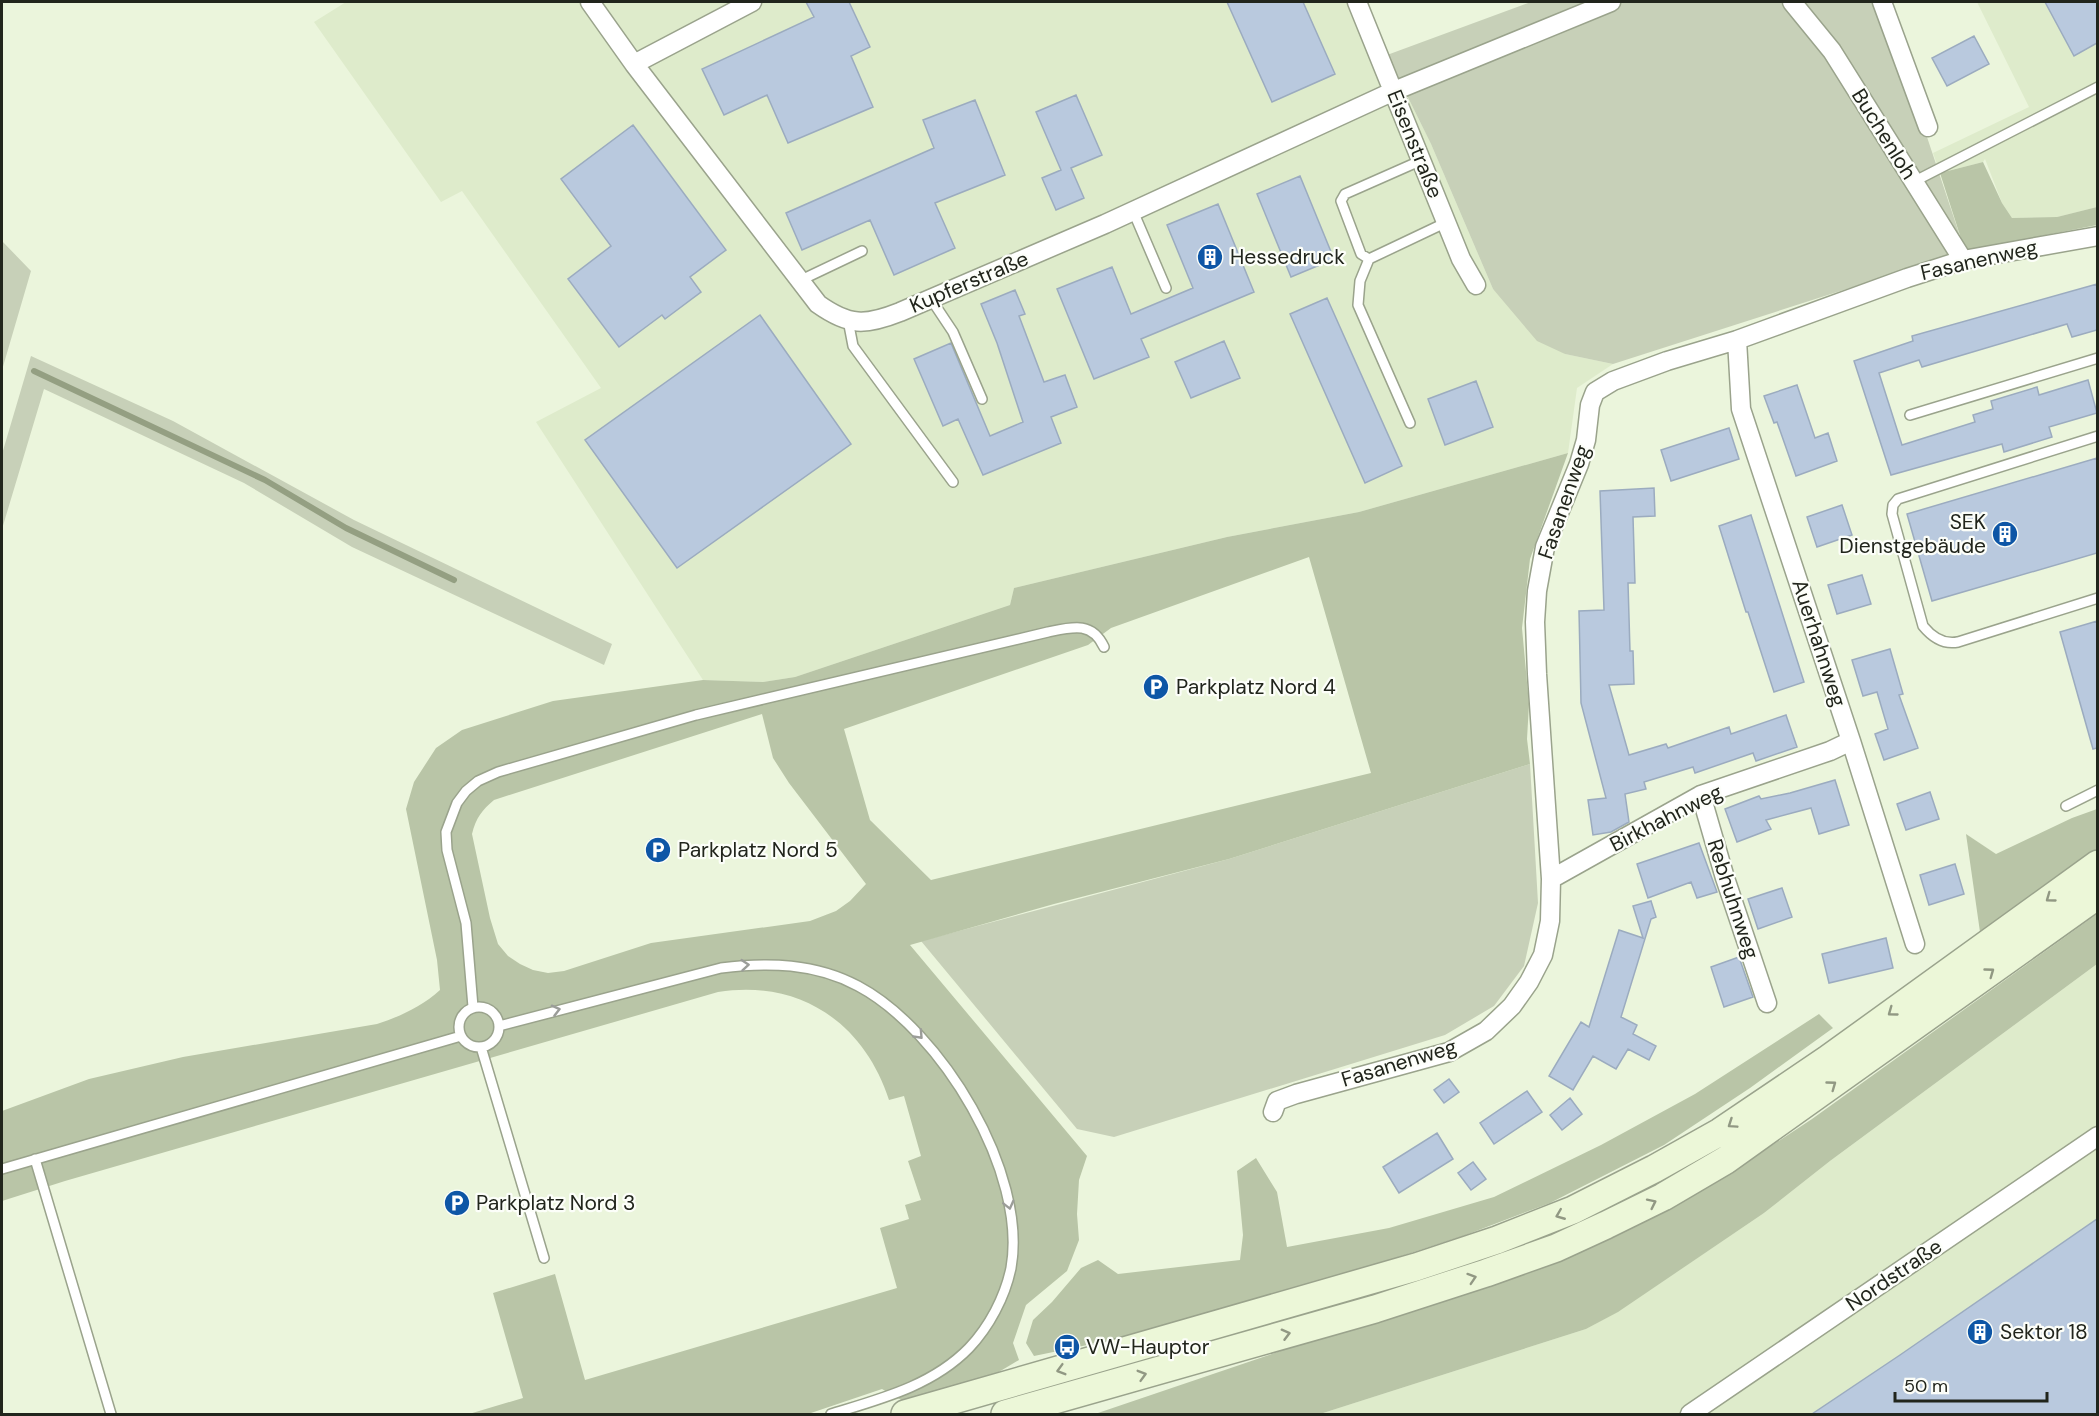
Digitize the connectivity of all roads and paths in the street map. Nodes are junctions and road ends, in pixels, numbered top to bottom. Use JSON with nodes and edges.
{"nodes":[{"id":1,"x":590,"y":2,"type":"edge"},
{"id":2,"x":752,"y":2,"type":"edge"},
{"id":3,"x":1357,"y":2,"type":"edge"},
{"id":4,"x":1611,"y":2,"type":"edge"},
{"id":5,"x":1882,"y":2,"type":"edge"},
{"id":6,"x":1801,"y":4,"type":"edge"},
{"id":7,"x":634,"y":64,"type":"junction"},
{"id":8,"x":2097,"y":87,"type":"edge"},
{"id":9,"x":1394,"y":92,"type":"junction"},
{"id":10,"x":1928,"y":127,"type":"dead end"},
{"id":11,"x":1422,"y":160,"type":"junction"},
{"id":12,"x":1914,"y":181,"type":"junction"},
{"id":13,"x":1133,"y":211,"type":"junction"},
{"id":14,"x":1447,"y":222,"type":"junction"},
{"id":15,"x":2097,"y":236,"type":"edge"},
{"id":16,"x":862,"y":251,"type":"dead end"},
{"id":17,"x":1369,"y":259,"type":"junction"},
{"id":18,"x":1963,"y":260,"type":"junction"},
{"id":19,"x":799,"y":281,"type":"junction"},
{"id":20,"x":1476,"y":285,"type":"dead end"},
{"id":21,"x":1166,"y":288,"type":"dead end"},
{"id":22,"x":931,"y":299,"type":"junction"},
{"id":23,"x":848,"y":320,"type":"junction"},
{"id":24,"x":1737,"y":340,"type":"junction"},
{"id":25,"x":2097,"y":359,"type":"edge"},
{"id":26,"x":982,"y":399,"type":"dead end"},
{"id":27,"x":1910,"y":416,"type":"dead end"},
{"id":28,"x":1410,"y":423,"type":"dead end"},
{"id":29,"x":2097,"y":436,"type":"edge"},
{"id":30,"x":953,"y":482,"type":"dead end"},
{"id":31,"x":2097,"y":598,"type":"edge"},
{"id":32,"x":1104,"y":648,"type":"dead end"},
{"id":33,"x":1851,"y":741,"type":"junction"},
{"id":34,"x":2097,"y":790,"type":"edge"},
{"id":35,"x":1701,"y":795,"type":"junction"},
{"id":36,"x":2066,"y":806,"type":"dead end"},
{"id":37,"x":2097,"y":864,"type":"edge"},
{"id":38,"x":1551,"y":879,"type":"junction"},
{"id":39,"x":2097,"y":895,"type":"edge"},
{"id":40,"x":1915,"y":944,"type":"dead end"},
{"id":41,"x":1767,"y":1003,"type":"dead end"},
{"id":42,"x":473,"y":1007,"type":"junction"},
{"id":43,"x":499,"y":1026,"type":"junction"},
{"id":44,"x":461,"y":1036,"type":"junction"},
{"id":45,"x":481,"y":1047,"type":"junction"},
{"id":46,"x":1273,"y":1112,"type":"dead end"},
{"id":47,"x":2097,"y":1136,"type":"edge"},
{"id":48,"x":35,"y":1159,"type":"junction"},
{"id":49,"x":2,"y":1169,"type":"edge"},
{"id":50,"x":544,"y":1258,"type":"dead end"},
{"id":51,"x":111,"y":1414,"type":"edge"},
{"id":52,"x":831,"y":1414,"type":"edge"},
{"id":53,"x":905,"y":1414,"type":"edge"},
{"id":54,"x":1005,"y":1414,"type":"edge"},
{"id":55,"x":1690,"y":1414,"type":"edge"}],
"edges":[{"from":1,"to":7,"type":"street","name":"Kupferstraße"},
{"from":2,"to":7,"type":"street"},
{"from":3,"to":9,"type":"street","name":"Eisenstraße"},
{"from":4,"to":9,"type":"street"},
{"from":5,"to":10,"type":"street","name":"Buchenloh"},
{"from":6,"to":12,"type":"street","name":"Buchenloh"},
{"from":7,"to":19,"type":"street","name":"Kupferstraße"},
{"from":8,"to":12,"type":"lane"},
{"from":9,"to":11,"type":"street","name":"Eisenstraße"},
{"from":9,"to":13,"type":"street","name":"Kupferstraße"},
{"from":11,"to":14,"type":"street","name":"Eisenstraße"},
{"from":11,"to":17,"type":"lane"},
{"from":12,"to":18,"type":"street","name":"Buchenloh"},
{"from":13,"to":21,"type":"lane"},
{"from":13,"to":22,"type":"street","name":"Kupferstraße"},
{"from":14,"to":17,"type":"lane"},
{"from":14,"to":20,"type":"street","name":"Eisenstraße"},
{"from":15,"to":18,"type":"street","name":"Fasanenweg"},
{"from":16,"to":19,"type":"lane"},
{"from":17,"to":28,"type":"lane"},
{"from":18,"to":24,"type":"street","name":"Fasanenweg"},
{"from":19,"to":23,"type":"street","name":"Kupferstraße"},
{"from":22,"to":23,"type":"street","name":"Kupferstraße"},
{"from":22,"to":26,"type":"lane"},
{"from":23,"to":30,"type":"lane"},
{"from":24,"to":33,"type":"street","name":"Auerhahnweg"},
{"from":24,"to":38,"type":"street","name":"Fasanenweg"},
{"from":25,"to":27,"type":"lane"},
{"from":29,"to":31,"type":"lane"},
{"from":32,"to":42,"type":"lane"},
{"from":33,"to":35,"type":"street","name":"Birkhahnweg"},
{"from":33,"to":40,"type":"street","name":"Auerhahnweg"},
{"from":34,"to":36,"type":"lane"},
{"from":35,"to":38,"type":"street","name":"Birkhahnweg"},
{"from":35,"to":41,"type":"street","name":"Rebhuhnweg"},
{"from":37,"to":53,"type":"main road","one_way":true},
{"from":38,"to":46,"type":"street","name":"Fasanenweg"},
{"from":54,"to":39,"type":"main road","one_way":true},
{"from":42,"to":43,"type":"lane"},
{"from":42,"to":44,"type":"lane"},
{"from":43,"to":45,"type":"lane"},
{"from":43,"to":52,"type":"lane","one_way":true},
{"from":44,"to":45,"type":"lane"},
{"from":44,"to":48,"type":"lane"},
{"from":45,"to":50,"type":"lane"},
{"from":47,"to":55,"type":"street","name":"Nordstraße"},
{"from":48,"to":49,"type":"lane"},
{"from":48,"to":51,"type":"lane"}]}
